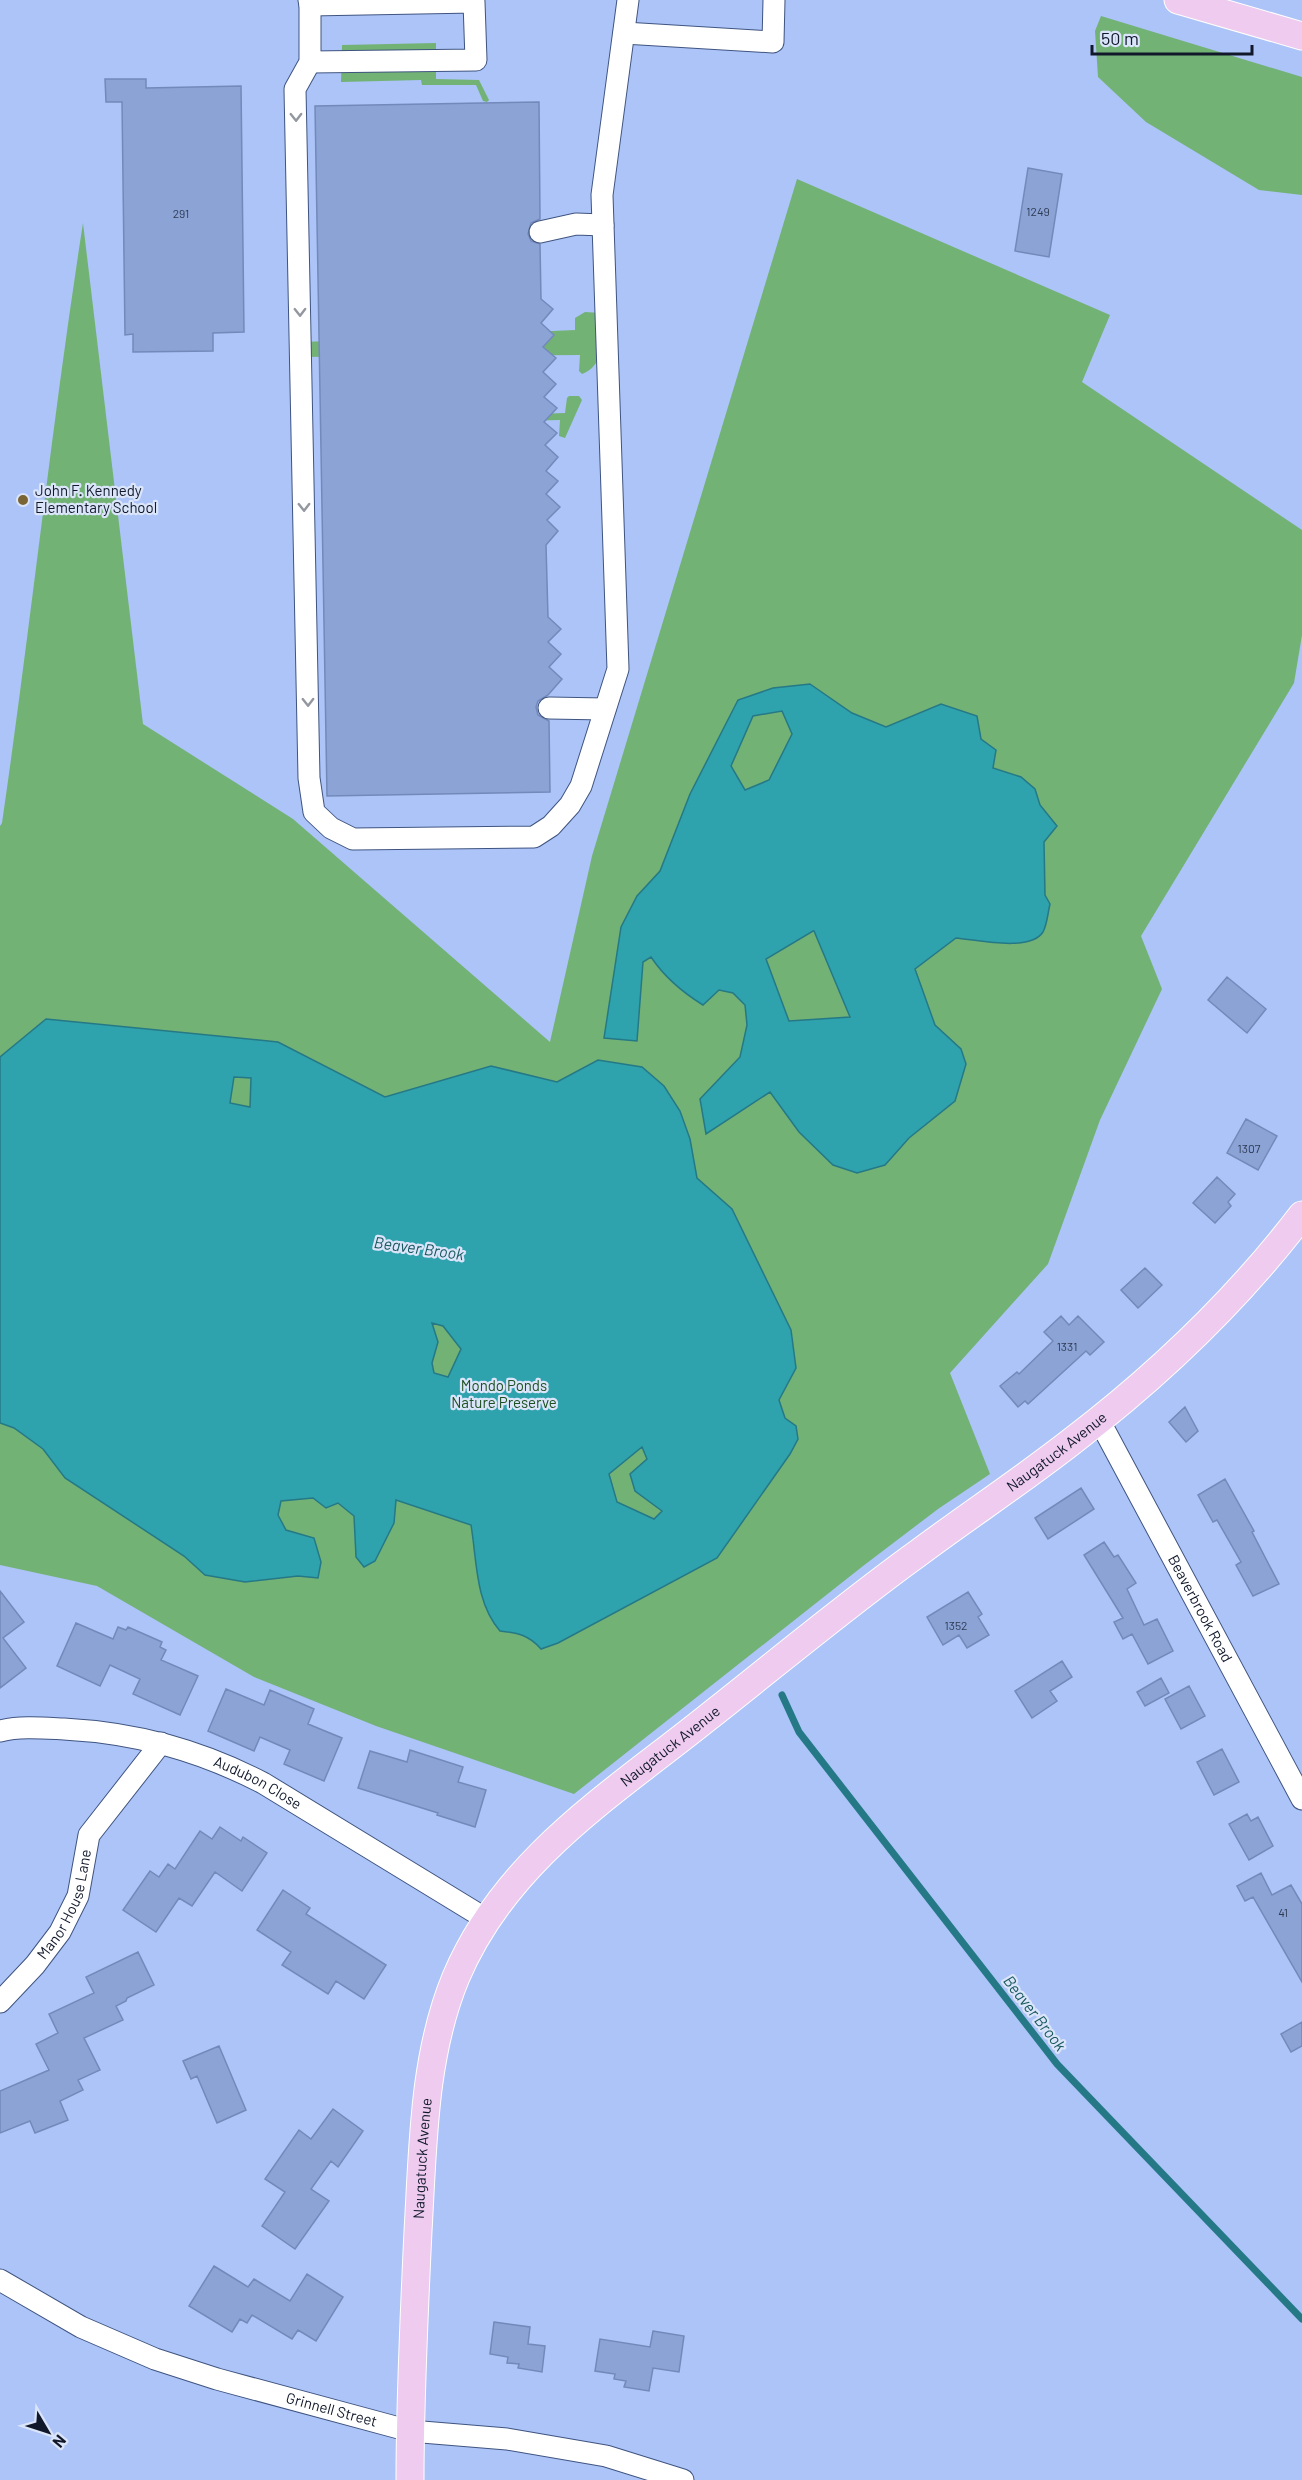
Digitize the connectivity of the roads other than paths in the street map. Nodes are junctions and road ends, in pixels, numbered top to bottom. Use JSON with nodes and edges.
{"nodes":[{"id":1,"x":628,"y":0,"type":"edge"},
{"id":2,"x":774,"y":0,"type":"edge"},
{"id":3,"x":1178,"y":0,"type":"edge"},
{"id":4,"x":310,"y":2,"type":"edge"},
{"id":5,"x":624,"y":33,"type":"junction"},
{"id":6,"x":1302,"y":36,"type":"edge"},
{"id":7,"x":310,"y":62,"type":"junction"},
{"id":8,"x":603,"y":225,"type":"junction"},
{"id":9,"x":540,"y":232,"type":"dead end"},
{"id":10,"x":549,"y":708,"type":"dead end"},
{"id":11,"x":605,"y":709,"type":"junction"},
{"id":12,"x":1302,"y":1215,"type":"edge"},
{"id":13,"x":1099,"y":1420,"type":"junction"},
{"id":14,"x":0,"y":1731,"type":"edge"},
{"id":15,"x":161,"y":1743,"type":"junction"},
{"id":16,"x":1302,"y":1799,"type":"edge"},
{"id":17,"x":486,"y":1919,"type":"junction"},
{"id":18,"x":0,"y":2002,"type":"edge"},
{"id":19,"x":0,"y":2280,"type":"edge"},
{"id":20,"x":410,"y":2431,"type":"junction"},
{"id":21,"x":410,"y":2480,"type":"edge"},
{"id":22,"x":683,"y":2480,"type":"edge"}],
"edges":[{"from":1,"to":5,"type":"street"},
{"from":2,"to":5,"type":"street"},
{"from":3,"to":6,"type":"main road"},
{"from":4,"to":7,"type":"street"},
{"from":4,"to":7,"type":"street"},
{"from":5,"to":8,"type":"street"},
{"from":7,"to":11,"type":"street","one_way":true},
{"from":8,"to":9,"type":"street"},
{"from":8,"to":11,"type":"street"},
{"from":10,"to":11,"type":"street"},
{"from":12,"to":13,"type":"main road","name":"Naugatuck Avenue"},
{"from":13,"to":16,"type":"street","name":"Beaverbrook Road"},
{"from":13,"to":17,"type":"main road","name":"Naugatuck Avenue"},
{"from":14,"to":15,"type":"street","name":"Audubon Close"},
{"from":15,"to":17,"type":"street","name":"Audubon Close"},
{"from":15,"to":18,"type":"street","name":"Manor House Lane"},
{"from":17,"to":20,"type":"main road","name":"Naugatuck Avenue"},
{"from":19,"to":20,"type":"street","name":"Grinnell Street"},
{"from":20,"to":21,"type":"main road","name":"Naugatuck Avenue"},
{"from":20,"to":22,"type":"street","name":"Grinnell Street"}]}
